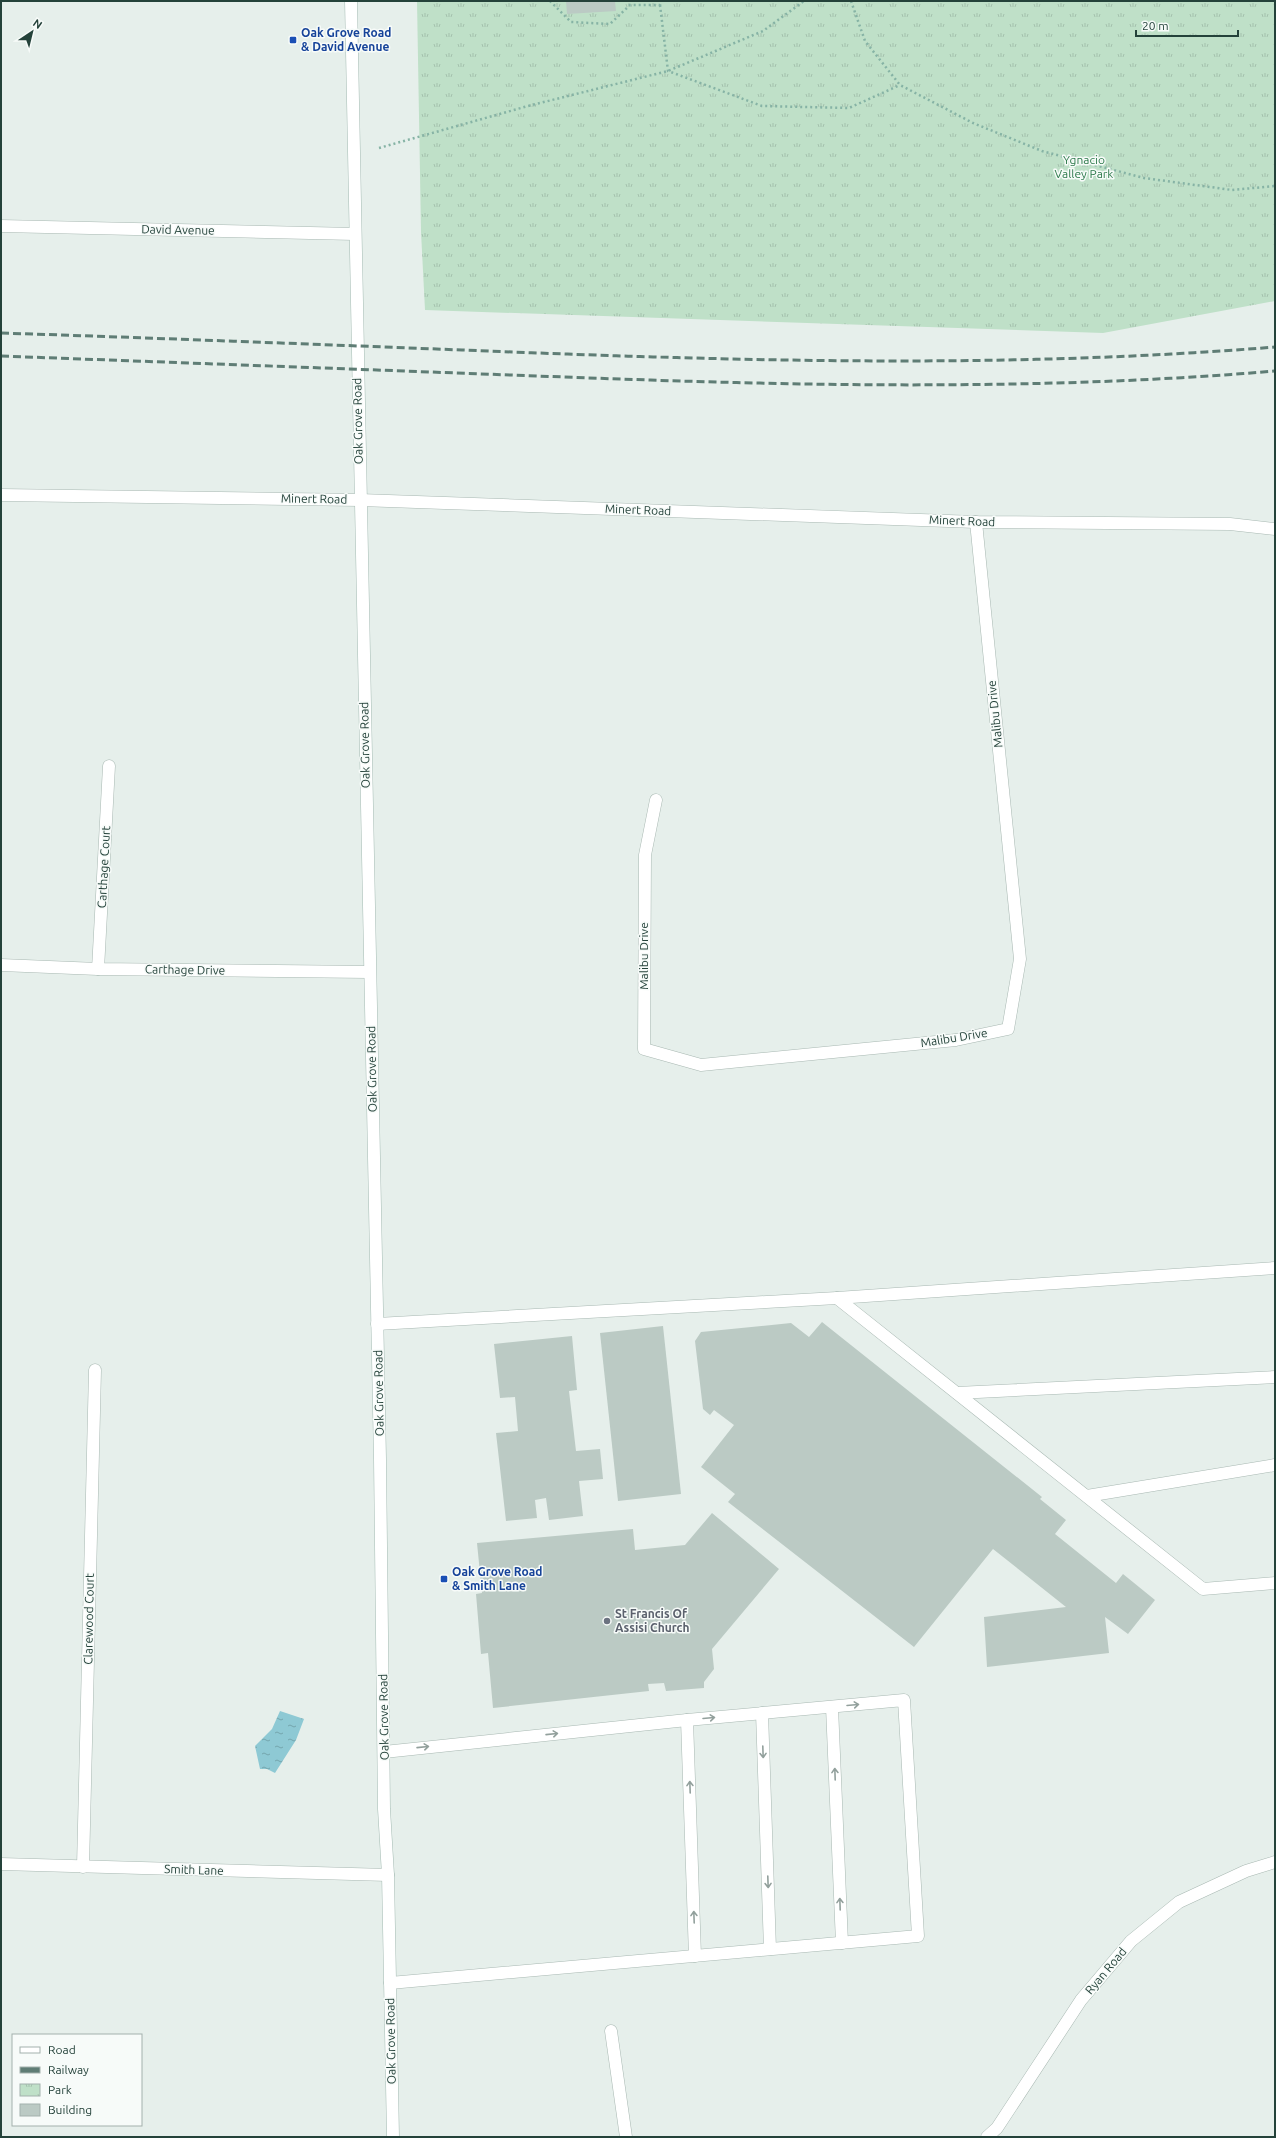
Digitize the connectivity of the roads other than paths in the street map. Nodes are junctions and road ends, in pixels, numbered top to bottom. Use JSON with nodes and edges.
{"nodes":[{"id":1,"x":351,"y":1,"type":"edge"},
{"id":2,"x":1,"y":226,"type":"edge"},
{"id":3,"x":355,"y":234,"type":"junction"},
{"id":4,"x":1,"y":495,"type":"edge"},
{"id":5,"x":360,"y":500,"type":"junction"},
{"id":6,"x":976,"y":522,"type":"junction"},
{"id":7,"x":1275,"y":529,"type":"edge"},
{"id":8,"x":109,"y":766,"type":"dead end"},
{"id":9,"x":656,"y":800,"type":"dead end"},
{"id":10,"x":1,"y":965,"type":"edge"},
{"id":11,"x":98,"y":969,"type":"junction"},
{"id":12,"x":369,"y":972,"type":"junction"},
{"id":13,"x":1275,"y":1268,"type":"edge"},
{"id":14,"x":837,"y":1298,"type":"junction"},
{"id":15,"x":377,"y":1324,"type":"junction"},
{"id":16,"x":95,"y":1370,"type":"dead end"},
{"id":17,"x":1275,"y":1377,"type":"edge"},
{"id":18,"x":956,"y":1392,"type":"junction"},
{"id":19,"x":1275,"y":1465,"type":"edge"},
{"id":20,"x":1087,"y":1496,"type":"junction"},
{"id":21,"x":1275,"y":1583,"type":"edge"},
{"id":22,"x":832,"y":1706,"type":"junction"},
{"id":23,"x":762,"y":1713,"type":"junction"},
{"id":24,"x":687,"y":1720,"type":"junction"},
{"id":25,"x":384,"y":1752,"type":"junction"},
{"id":26,"x":1275,"y":1862,"type":"edge"},
{"id":27,"x":1,"y":1864,"type":"edge"},
{"id":28,"x":83,"y":1867,"type":"junction"},
{"id":29,"x":388,"y":1875,"type":"junction"},
{"id":30,"x":842,"y":1943,"type":"junction"},
{"id":31,"x":770,"y":1949,"type":"junction"},
{"id":32,"x":695,"y":1956,"type":"junction"},
{"id":33,"x":390,"y":1983,"type":"junction"},
{"id":34,"x":611,"y":2031,"type":"dead end"},
{"id":35,"x":393,"y":2137,"type":"edge"},
{"id":36,"x":626,"y":2137,"type":"edge"},
{"id":37,"x":987,"y":2137,"type":"edge"}],
"edges":[{"from":1,"to":3,"type":"street","name":"Oak Grove Road"},
{"from":2,"to":3,"type":"street","name":"David Avenue"},
{"from":3,"to":5,"type":"street","name":"Oak Grove Road"},
{"from":4,"to":5,"type":"street","name":"Minert Road"},
{"from":5,"to":6,"type":"street","name":"Minert Road"},
{"from":5,"to":12,"type":"street","name":"Oak Grove Road"},
{"from":6,"to":7,"type":"street","name":"Minert Road"},
{"from":6,"to":9,"type":"street","name":"Malibu Drive"},
{"from":8,"to":11,"type":"street","name":"Carthage Court"},
{"from":10,"to":11,"type":"street","name":"Carthage Drive"},
{"from":11,"to":12,"type":"street","name":"Carthage Drive"},
{"from":12,"to":15,"type":"street","name":"Oak Grove Road"},
{"from":13,"to":14,"type":"street"},
{"from":14,"to":15,"type":"street"},
{"from":14,"to":18,"type":"street"},
{"from":15,"to":25,"type":"street","name":"Oak Grove Road"},
{"from":16,"to":28,"type":"street","name":"Clarewood Court"},
{"from":17,"to":18,"type":"street"},
{"from":18,"to":20,"type":"street"},
{"from":19,"to":20,"type":"street"},
{"from":20,"to":21,"type":"street"},
{"from":22,"to":23,"type":"street"},
{"from":30,"to":22,"type":"street","one_way":true},
{"from":22,"to":30,"type":"street","one_way":true},
{"from":24,"to":23,"type":"street","one_way":true},
{"from":23,"to":31,"type":"street","one_way":true},
{"from":25,"to":24,"type":"street","one_way":true},
{"from":32,"to":24,"type":"street","one_way":true},
{"from":25,"to":29,"type":"street","name":"Oak Grove Road"},
{"from":26,"to":37,"type":"street","name":"Ryan Road"},
{"from":27,"to":28,"type":"street","name":"Smith Lane"},
{"from":28,"to":29,"type":"street","name":"Smith Lane"},
{"from":29,"to":33,"type":"street","name":"Oak Grove Road"},
{"from":30,"to":31,"type":"street"},
{"from":31,"to":32,"type":"street"},
{"from":32,"to":33,"type":"street"},
{"from":33,"to":35,"type":"street","name":"Oak Grove Road"},
{"from":34,"to":36,"type":"street"}]}
